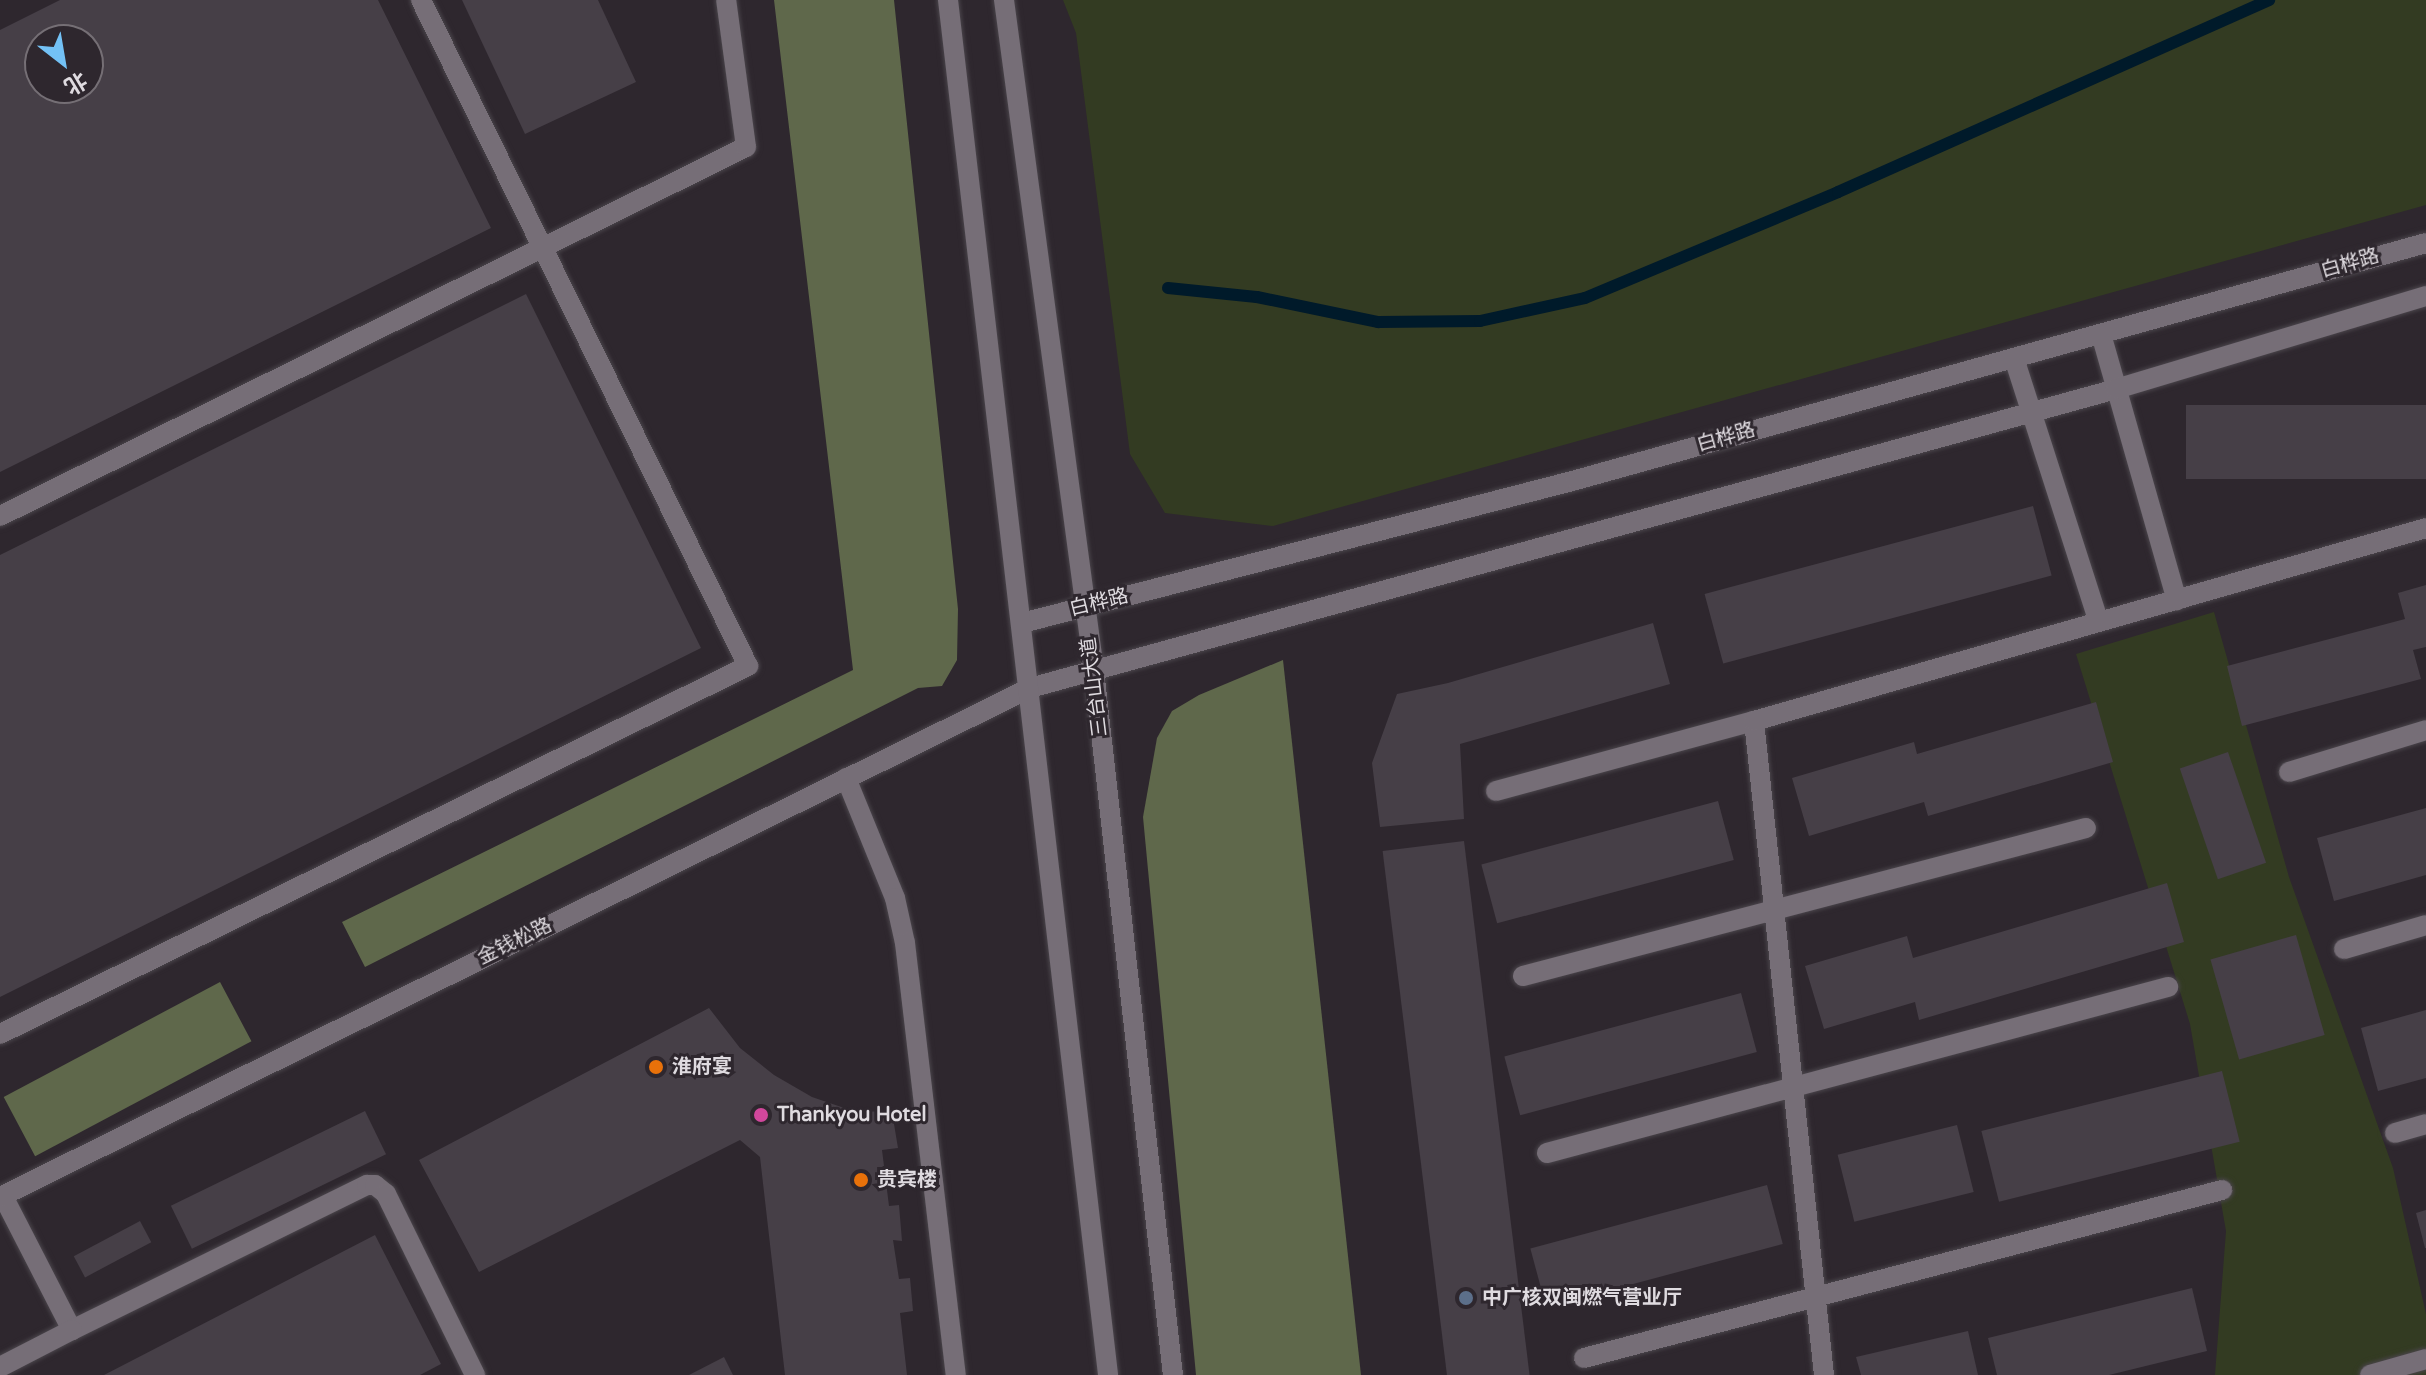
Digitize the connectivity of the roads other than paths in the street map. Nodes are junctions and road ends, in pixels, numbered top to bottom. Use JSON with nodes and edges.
{"nodes":[{"id":1,"x":421,"y":0,"type":"edge"},
{"id":2,"x":726,"y":0,"type":"edge"},
{"id":3,"x":948,"y":0,"type":"edge"},
{"id":4,"x":1004,"y":0,"type":"edge"},
{"id":5,"x":2426,"y":243,"type":"edge"},
{"id":6,"x":542,"y":248,"type":"junction"},
{"id":7,"x":2426,"y":296,"type":"edge"},
{"id":8,"x":2101,"y":334,"type":"junction"},
{"id":9,"x":2014,"y":358,"type":"junction"},
{"id":10,"x":2116,"y":389,"type":"junction"},
{"id":11,"x":2033,"y":411,"type":"junction"},
{"id":12,"x":0,"y":516,"type":"edge"},
{"id":13,"x":2426,"y":528,"type":"edge"},
{"id":14,"x":2177,"y":600,"type":"junction"},
{"id":15,"x":1085,"y":607,"type":"junction"},
{"id":16,"x":2099,"y":622,"type":"junction"},
{"id":17,"x":1022,"y":623,"type":"junction"},
{"id":18,"x":1094,"y":670,"type":"junction"},
{"id":19,"x":1030,"y":688,"type":"junction"},
{"id":20,"x":1754,"y":721,"type":"junction"},
{"id":21,"x":2426,"y":730,"type":"edge"},
{"id":22,"x":2289,"y":772,"type":"dead end"},
{"id":23,"x":846,"y":778,"type":"junction"},
{"id":24,"x":1496,"y":791,"type":"dead end"},
{"id":25,"x":2086,"y":828,"type":"dead end"},
{"id":26,"x":1774,"y":909,"type":"junction"},
{"id":27,"x":2426,"y":925,"type":"edge"},
{"id":28,"x":2344,"y":949,"type":"dead end"},
{"id":29,"x":1523,"y":976,"type":"dead end"},
{"id":30,"x":2168,"y":987,"type":"dead end"},
{"id":31,"x":0,"y":1034,"type":"edge"},
{"id":32,"x":1793,"y":1088,"type":"junction"},
{"id":33,"x":2426,"y":1124,"type":"edge"},
{"id":34,"x":2395,"y":1133,"type":"dead end"},
{"id":35,"x":1547,"y":1153,"type":"dead end"},
{"id":36,"x":2222,"y":1190,"type":"dead end"},
{"id":37,"x":1,"y":1197,"type":"edge"},
{"id":38,"x":1816,"y":1296,"type":"junction"},
{"id":39,"x":72,"y":1330,"type":"junction"},
{"id":40,"x":1584,"y":1358,"type":"dead end"},
{"id":41,"x":2426,"y":1359,"type":"edge"},
{"id":42,"x":0,"y":1367,"type":"edge"},
{"id":43,"x":475,"y":1375,"type":"edge"},
{"id":44,"x":956,"y":1375,"type":"edge"},
{"id":45,"x":1108,"y":1375,"type":"edge"},
{"id":46,"x":1173,"y":1375,"type":"edge"},
{"id":47,"x":1824,"y":1375,"type":"edge"},
{"id":48,"x":2370,"y":1375,"type":"edge"}],
"edges":[{"from":1,"to":6,"type":"street"},
{"from":2,"to":6,"type":"street"},
{"from":3,"to":17,"type":"street"},
{"from":4,"to":15,"type":"street","name":"三台山大道"},
{"from":5,"to":8,"type":"street","name":"白桦路"},
{"from":6,"to":12,"type":"street"},
{"from":6,"to":31,"type":"street"},
{"from":7,"to":10,"type":"street"},
{"from":8,"to":9,"type":"street","name":"白桦路"},
{"from":8,"to":10,"type":"street"},
{"from":9,"to":11,"type":"street"},
{"from":9,"to":15,"type":"street","name":"白桦路"},
{"from":10,"to":11,"type":"street"},
{"from":10,"to":14,"type":"street"},
{"from":11,"to":16,"type":"street"},
{"from":11,"to":18,"type":"street"},
{"from":13,"to":14,"type":"street"},
{"from":14,"to":16,"type":"street"},
{"from":15,"to":17,"type":"street","name":"白桦路"},
{"from":15,"to":18,"type":"street","name":"三台山大道"},
{"from":16,"to":20,"type":"street"},
{"from":17,"to":19,"type":"street"},
{"from":18,"to":19,"type":"street"},
{"from":18,"to":46,"type":"street","name":"三台山大道"},
{"from":19,"to":23,"type":"street","name":"金钱松路"},
{"from":19,"to":45,"type":"street"},
{"from":20,"to":24,"type":"street"},
{"from":20,"to":26,"type":"street"},
{"from":21,"to":22,"type":"street"},
{"from":23,"to":37,"type":"street","name":"金钱松路"},
{"from":23,"to":44,"type":"street"},
{"from":25,"to":26,"type":"street"},
{"from":26,"to":29,"type":"street"},
{"from":26,"to":32,"type":"street"},
{"from":27,"to":28,"type":"street"},
{"from":30,"to":32,"type":"street"},
{"from":32,"to":35,"type":"street"},
{"from":32,"to":38,"type":"street"},
{"from":33,"to":34,"type":"street"},
{"from":36,"to":38,"type":"street"},
{"from":37,"to":39,"type":"street"},
{"from":38,"to":40,"type":"street"},
{"from":38,"to":47,"type":"street"},
{"from":39,"to":42,"type":"street"},
{"from":39,"to":43,"type":"street"},
{"from":41,"to":48,"type":"street"}]}
